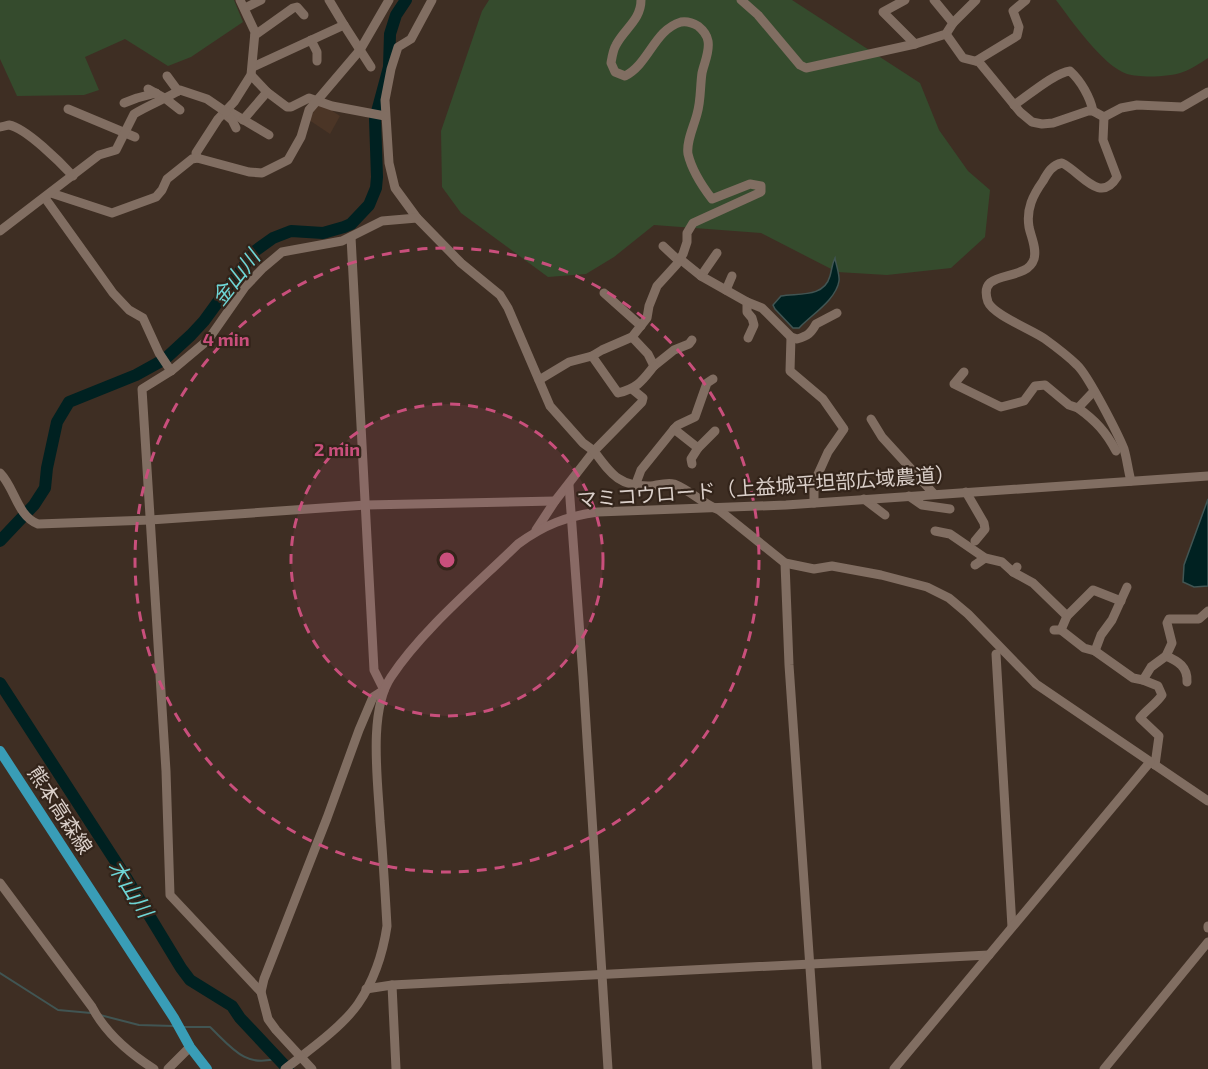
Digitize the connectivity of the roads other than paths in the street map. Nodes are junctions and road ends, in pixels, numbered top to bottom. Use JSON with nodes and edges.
{"nodes":[{"id":1,"x":261,"y":0,"type":"edge"},
{"id":2,"x":329,"y":0,"type":"edge"},
{"id":3,"x":389,"y":0,"type":"edge"},
{"id":4,"x":432,"y":0,"type":"edge"},
{"id":5,"x":641,"y":0,"type":"edge"},
{"id":6,"x":741,"y":0,"type":"edge"},
{"id":7,"x":905,"y":0,"type":"edge"},
{"id":8,"x":934,"y":0,"type":"edge"},
{"id":9,"x":976,"y":0,"type":"edge"},
{"id":10,"x":1026,"y":0,"type":"edge"},
{"id":11,"x":243,"y":4,"type":"edge"},
{"id":12,"x":304,"y":15,"type":"dead end"},
{"id":13,"x":953,"y":23,"type":"junction"},
{"id":14,"x":344,"y":25,"type":"junction"},
{"id":15,"x":946,"y":34,"type":"junction"},
{"id":16,"x":255,"y":35,"type":"junction"},
{"id":17,"x":311,"y":40,"type":"junction"},
{"id":18,"x":915,"y":44,"type":"junction"},
{"id":19,"x":360,"y":50,"type":"junction"},
{"id":20,"x":317,"y":61,"type":"dead end"},
{"id":21,"x":976,"y":61,"type":"junction"},
{"id":22,"x":371,"y":67,"type":"dead end"},
{"id":23,"x":252,"y":71,"type":"junction"},
{"id":24,"x":167,"y":76,"type":"dead end"},
{"id":25,"x":178,"y":91,"type":"junction"},
{"id":26,"x":267,"y":92,"type":"junction"},
{"id":27,"x":1208,"y":92,"type":"edge"},
{"id":28,"x":166,"y":99,"type":"junction"},
{"id":29,"x":318,"y":102,"type":"junction"},
{"id":30,"x":124,"y":103,"type":"dead end"},
{"id":31,"x":1014,"y":105,"type":"junction"},
{"id":32,"x":68,"y":109,"type":"dead end"},
{"id":33,"x":180,"y":110,"type":"dead end"},
{"id":34,"x":1093,"y":111,"type":"junction"},
{"id":35,"x":226,"y":112,"type":"junction"},
{"id":36,"x":385,"y":116,"type":"junction"},
{"id":37,"x":1104,"y":117,"type":"junction"},
{"id":38,"x":243,"y":120,"type":"junction"},
{"id":39,"x":0,"y":127,"type":"edge"},
{"id":40,"x":236,"y":128,"type":"dead end"},
{"id":41,"x":124,"y":133,"type":"junction"},
{"id":42,"x":269,"y":135,"type":"dead end"},
{"id":43,"x":135,"y":137,"type":"dead end"},
{"id":44,"x":197,"y":158,"type":"junction"},
{"id":45,"x":73,"y":176,"type":"junction"},
{"id":46,"x":48,"y":196,"type":"junction"},
{"id":47,"x":417,"y":218,"type":"junction"},
{"id":48,"x":0,"y":231,"type":"edge"},
{"id":49,"x":351,"y":237,"type":"junction"},
{"id":50,"x":663,"y":246,"type":"dead end"},
{"id":51,"x":717,"y":253,"type":"dead end"},
{"id":52,"x":679,"y":260,"type":"junction"},
{"id":53,"x":701,"y":276,"type":"junction"},
{"id":54,"x":732,"y":276,"type":"dead end"},
{"id":55,"x":726,"y":290,"type":"junction"},
{"id":56,"x":604,"y":293,"type":"dead end"},
{"id":57,"x":747,"y":302,"type":"junction"},
{"id":58,"x":837,"y":313,"type":"dead end"},
{"id":59,"x":641,"y":326,"type":"junction"},
{"id":60,"x":632,"y":337,"type":"junction"},
{"id":61,"x":791,"y":337,"type":"junction"},
{"id":62,"x":748,"y":338,"type":"dead end"},
{"id":63,"x":692,"y":340,"type":"dead end"},
{"id":64,"x":592,"y":356,"type":"junction"},
{"id":65,"x":654,"y":366,"type":"junction"},
{"id":66,"x":170,"y":369,"type":"junction"},
{"id":67,"x":964,"y":372,"type":"dead end"},
{"id":68,"x":713,"y":379,"type":"dead end"},
{"id":69,"x":539,"y":380,"type":"junction"},
{"id":70,"x":632,"y":389,"type":"junction"},
{"id":71,"x":1094,"y":391,"type":"junction"},
{"id":72,"x":1078,"y":408,"type":"junction"},
{"id":73,"x":871,"y":418,"type":"dead end"},
{"id":74,"x":674,"y":429,"type":"junction"},
{"id":75,"x":715,"y":431,"type":"dead end"},
{"id":76,"x":698,"y":448,"type":"junction"},
{"id":77,"x":594,"y":451,"type":"junction"},
{"id":78,"x":1116,"y":451,"type":"dead end"},
{"id":79,"x":692,"y":464,"type":"dead end"},
{"id":80,"x":0,"y":473,"type":"edge"},
{"id":81,"x":1208,"y":476,"type":"edge"},
{"id":82,"x":1131,"y":481,"type":"junction"},
{"id":83,"x":569,"y":485,"type":"junction"},
{"id":84,"x":634,"y":486,"type":"junction"},
{"id":85,"x":966,"y":492,"type":"junction"},
{"id":86,"x":934,"y":494,"type":"junction"},
{"id":87,"x":909,"y":496,"type":"junction"},
{"id":88,"x":864,"y":499,"type":"junction"},
{"id":89,"x":555,"y":501,"type":"junction"},
{"id":90,"x":814,"y":503,"type":"junction"},
{"id":91,"x":366,"y":505,"type":"junction"},
{"id":92,"x":708,"y":506,"type":"junction"},
{"id":93,"x":950,"y":509,"type":"dead end"},
{"id":94,"x":572,"y":515,"type":"junction"},
{"id":95,"x":885,"y":515,"type":"dead end"},
{"id":96,"x":150,"y":520,"type":"junction"},
{"id":97,"x":536,"y":531,"type":"junction"},
{"id":98,"x":935,"y":531,"type":"dead end"},
{"id":99,"x":975,"y":541,"type":"dead end"},
{"id":100,"x":985,"y":558,"type":"junction"},
{"id":101,"x":785,"y":563,"type":"junction"},
{"id":102,"x":975,"y":565,"type":"dead end"},
{"id":103,"x":1127,"y":587,"type":"dead end"},
{"id":104,"x":1121,"y":601,"type":"junction"},
{"id":105,"x":1208,"y":610,"type":"edge"},
{"id":106,"x":1067,"y":615,"type":"junction"},
{"id":107,"x":1095,"y":651,"type":"junction"},
{"id":108,"x":996,"y":654,"type":"dead end"},
{"id":109,"x":1166,"y":656,"type":"junction"},
{"id":110,"x":1143,"y":680,"type":"junction"},
{"id":111,"x":1188,"y":681,"type":"dead end"},
{"id":112,"x":384,"y":690,"type":"junction"},
{"id":113,"x":0,"y":752,"type":"edge"},
{"id":114,"x":1153,"y":764,"type":"junction"},
{"id":115,"x":1208,"y":801,"type":"edge"},
{"id":116,"x":0,"y":883,"type":"edge"},
{"id":117,"x":1012,"y":927,"type":"junction"},
{"id":118,"x":1208,"y":942,"type":"edge"},
{"id":119,"x":989,"y":955,"type":"junction"},
{"id":120,"x":809,"y":963,"type":"junction"},
{"id":121,"x":603,"y":975,"type":"junction"},
{"id":122,"x":392,"y":985,"type":"junction"},
{"id":123,"x":366,"y":989,"type":"junction"},
{"id":124,"x":261,"y":992,"type":"junction"},
{"id":125,"x":190,"y":1047,"type":"junction"},
{"id":126,"x":299,"y":1058,"type":"junction"},
{"id":127,"x":154,"y":1069,"type":"edge"},
{"id":128,"x":168,"y":1069,"type":"edge"},
{"id":129,"x":207,"y":1069,"type":"edge"},
{"id":130,"x":285,"y":1069,"type":"edge"},
{"id":131,"x":312,"y":1069,"type":"edge"},
{"id":132,"x":396,"y":1069,"type":"edge"},
{"id":133,"x":608,"y":1069,"type":"edge"},
{"id":134,"x":817,"y":1069,"type":"edge"},
{"id":135,"x":894,"y":1069,"type":"edge"},
{"id":136,"x":1104,"y":1069,"type":"edge"}],
"edges":[{"from":1,"to":11,"type":"street"},
{"from":2,"to":14,"type":"street"},
{"from":3,"to":19,"type":"street"},
{"from":4,"to":36,"type":"street"},
{"from":5,"to":52,"type":"street"},
{"from":6,"to":18,"type":"street"},
{"from":7,"to":18,"type":"street"},
{"from":8,"to":13,"type":"street"},
{"from":9,"to":13,"type":"street"},
{"from":10,"to":21,"type":"street"},
{"from":11,"to":16,"type":"street"},
{"from":12,"to":16,"type":"street"},
{"from":13,"to":15,"type":"street"},
{"from":14,"to":17,"type":"street"},
{"from":14,"to":19,"type":"street"},
{"from":15,"to":18,"type":"street"},
{"from":15,"to":21,"type":"street"},
{"from":16,"to":23,"type":"street"},
{"from":17,"to":20,"type":"street"},
{"from":17,"to":23,"type":"street"},
{"from":19,"to":22,"type":"street"},
{"from":19,"to":29,"type":"street"},
{"from":21,"to":31,"type":"street"},
{"from":23,"to":26,"type":"street"},
{"from":23,"to":35,"type":"street"},
{"from":24,"to":25,"type":"street"},
{"from":25,"to":28,"type":"street"},
{"from":25,"to":35,"type":"street"},
{"from":26,"to":29,"type":"street"},
{"from":26,"to":38,"type":"street"},
{"from":27,"to":37,"type":"street"},
{"from":28,"to":30,"type":"street"},
{"from":28,"to":33,"type":"street"},
{"from":28,"to":41,"type":"street"},
{"from":29,"to":36,"type":"street"},
{"from":29,"to":44,"type":"street"},
{"from":31,"to":34,"type":"street"},
{"from":31,"to":34,"type":"street"},
{"from":32,"to":41,"type":"street"},
{"from":34,"to":37,"type":"street"},
{"from":35,"to":38,"type":"street"},
{"from":35,"to":40,"type":"street"},
{"from":35,"to":44,"type":"street"},
{"from":36,"to":47,"type":"street"},
{"from":37,"to":71,"type":"street"},
{"from":38,"to":42,"type":"street"},
{"from":39,"to":45,"type":"street"},
{"from":41,"to":43,"type":"street"},
{"from":41,"to":45,"type":"street"},
{"from":44,"to":46,"type":"street"},
{"from":45,"to":46,"type":"street"},
{"from":46,"to":48,"type":"street"},
{"from":46,"to":66,"type":"street"},
{"from":47,"to":49,"type":"street"},
{"from":47,"to":69,"type":"street"},
{"from":49,"to":66,"type":"street"},
{"from":49,"to":91,"type":"street"},
{"from":50,"to":52,"type":"street"},
{"from":51,"to":53,"type":"street"},
{"from":52,"to":53,"type":"street"},
{"from":52,"to":59,"type":"street"},
{"from":53,"to":55,"type":"street"},
{"from":54,"to":55,"type":"street"},
{"from":55,"to":57,"type":"street"},
{"from":56,"to":59,"type":"street"},
{"from":57,"to":61,"type":"street"},
{"from":57,"to":62,"type":"street"},
{"from":58,"to":61,"type":"street"},
{"from":59,"to":60,"type":"street"},
{"from":60,"to":64,"type":"street"},
{"from":60,"to":65,"type":"street"},
{"from":61,"to":90,"type":"street"},
{"from":63,"to":65,"type":"street"},
{"from":64,"to":69,"type":"street"},
{"from":64,"to":70,"type":"street"},
{"from":65,"to":70,"type":"street"},
{"from":66,"to":96,"type":"street"},
{"from":67,"to":72,"type":"street"},
{"from":68,"to":74,"type":"street"},
{"from":69,"to":77,"type":"street"},
{"from":70,"to":77,"type":"street"},
{"from":71,"to":72,"type":"street"},
{"from":71,"to":82,"type":"street"},
{"from":72,"to":78,"type":"street"},
{"from":73,"to":86,"type":"street"},
{"from":74,"to":76,"type":"street"},
{"from":74,"to":84,"type":"street"},
{"from":75,"to":76,"type":"street"},
{"from":76,"to":79,"type":"street"},
{"from":77,"to":83,"type":"street"},
{"from":77,"to":84,"type":"street"},
{"from":80,"to":96,"type":"street"},
{"from":81,"to":82,"type":"street","name":"マミコウロード（上益城平坦部広域農道）"},
{"from":82,"to":85,"type":"street","name":"マミコウロード（上益城平坦部広域農道）"},
{"from":83,"to":89,"type":"street"},
{"from":83,"to":94,"type":"street"},
{"from":84,"to":92,"type":"street"},
{"from":85,"to":86,"type":"street","name":"マミコウロード（上益城平坦部広域農道）"},
{"from":85,"to":99,"type":"street"},
{"from":86,"to":87,"type":"street","name":"マミコウロード（上益城平坦部広域農道）"},
{"from":87,"to":88,"type":"street","name":"マミコウロード（上益城平坦部広域農道）"},
{"from":87,"to":93,"type":"street"},
{"from":88,"to":90,"type":"street","name":"マミコウロード（上益城平坦部広域農道）"},
{"from":88,"to":95,"type":"street"},
{"from":89,"to":91,"type":"street"},
{"from":89,"to":97,"type":"street"},
{"from":90,"to":92,"type":"street","name":"マミコウロード（上益城平坦部広域農道）"},
{"from":91,"to":96,"type":"street"},
{"from":91,"to":112,"type":"street"},
{"from":92,"to":94,"type":"street","name":"マミコウロード（上益城平坦部広域農道）"},
{"from":92,"to":101,"type":"street"},
{"from":94,"to":97,"type":"street","name":"マミコウロード（上益城平坦部広域農道）"},
{"from":94,"to":121,"type":"street"},
{"from":96,"to":124,"type":"street"},
{"from":97,"to":112,"type":"street","name":"マミコウロード（上益城平坦部広域農道）"},
{"from":98,"to":100,"type":"street"},
{"from":100,"to":102,"type":"street"},
{"from":100,"to":106,"type":"street"},
{"from":101,"to":114,"type":"street"},
{"from":101,"to":120,"type":"street"},
{"from":103,"to":104,"type":"street"},
{"from":104,"to":106,"type":"street"},
{"from":104,"to":107,"type":"street"},
{"from":105,"to":109,"type":"street"},
{"from":106,"to":107,"type":"street"},
{"from":107,"to":110,"type":"street"},
{"from":108,"to":117,"type":"street"},
{"from":109,"to":110,"type":"street"},
{"from":109,"to":111,"type":"street"},
{"from":110,"to":114,"type":"street"},
{"from":112,"to":123,"type":"street","name":"マミコウロード（上益城平坦部広域農道）"},
{"from":112,"to":124,"type":"street"},
{"from":113,"to":125,"type":"main road","name":"熊本高森線"},
{"from":114,"to":115,"type":"street"},
{"from":114,"to":117,"type":"street"},
{"from":116,"to":127,"type":"street"},
{"from":117,"to":119,"type":"street"},
{"from":118,"to":136,"type":"street"},
{"from":119,"to":120,"type":"street"},
{"from":119,"to":135,"type":"street"},
{"from":120,"to":121,"type":"street"},
{"from":120,"to":134,"type":"street"},
{"from":121,"to":122,"type":"street"},
{"from":121,"to":133,"type":"street"},
{"from":122,"to":123,"type":"street"},
{"from":122,"to":132,"type":"street"},
{"from":123,"to":126,"type":"street","name":"マミコウロード（上益城平坦部広域農道）"},
{"from":124,"to":126,"type":"street"},
{"from":125,"to":128,"type":"street"},
{"from":125,"to":129,"type":"main road","name":"熊本高森線"},
{"from":126,"to":130,"type":"street","name":"マミコウロード（上益城平坦部広域農道）"},
{"from":126,"to":131,"type":"street"}]}
